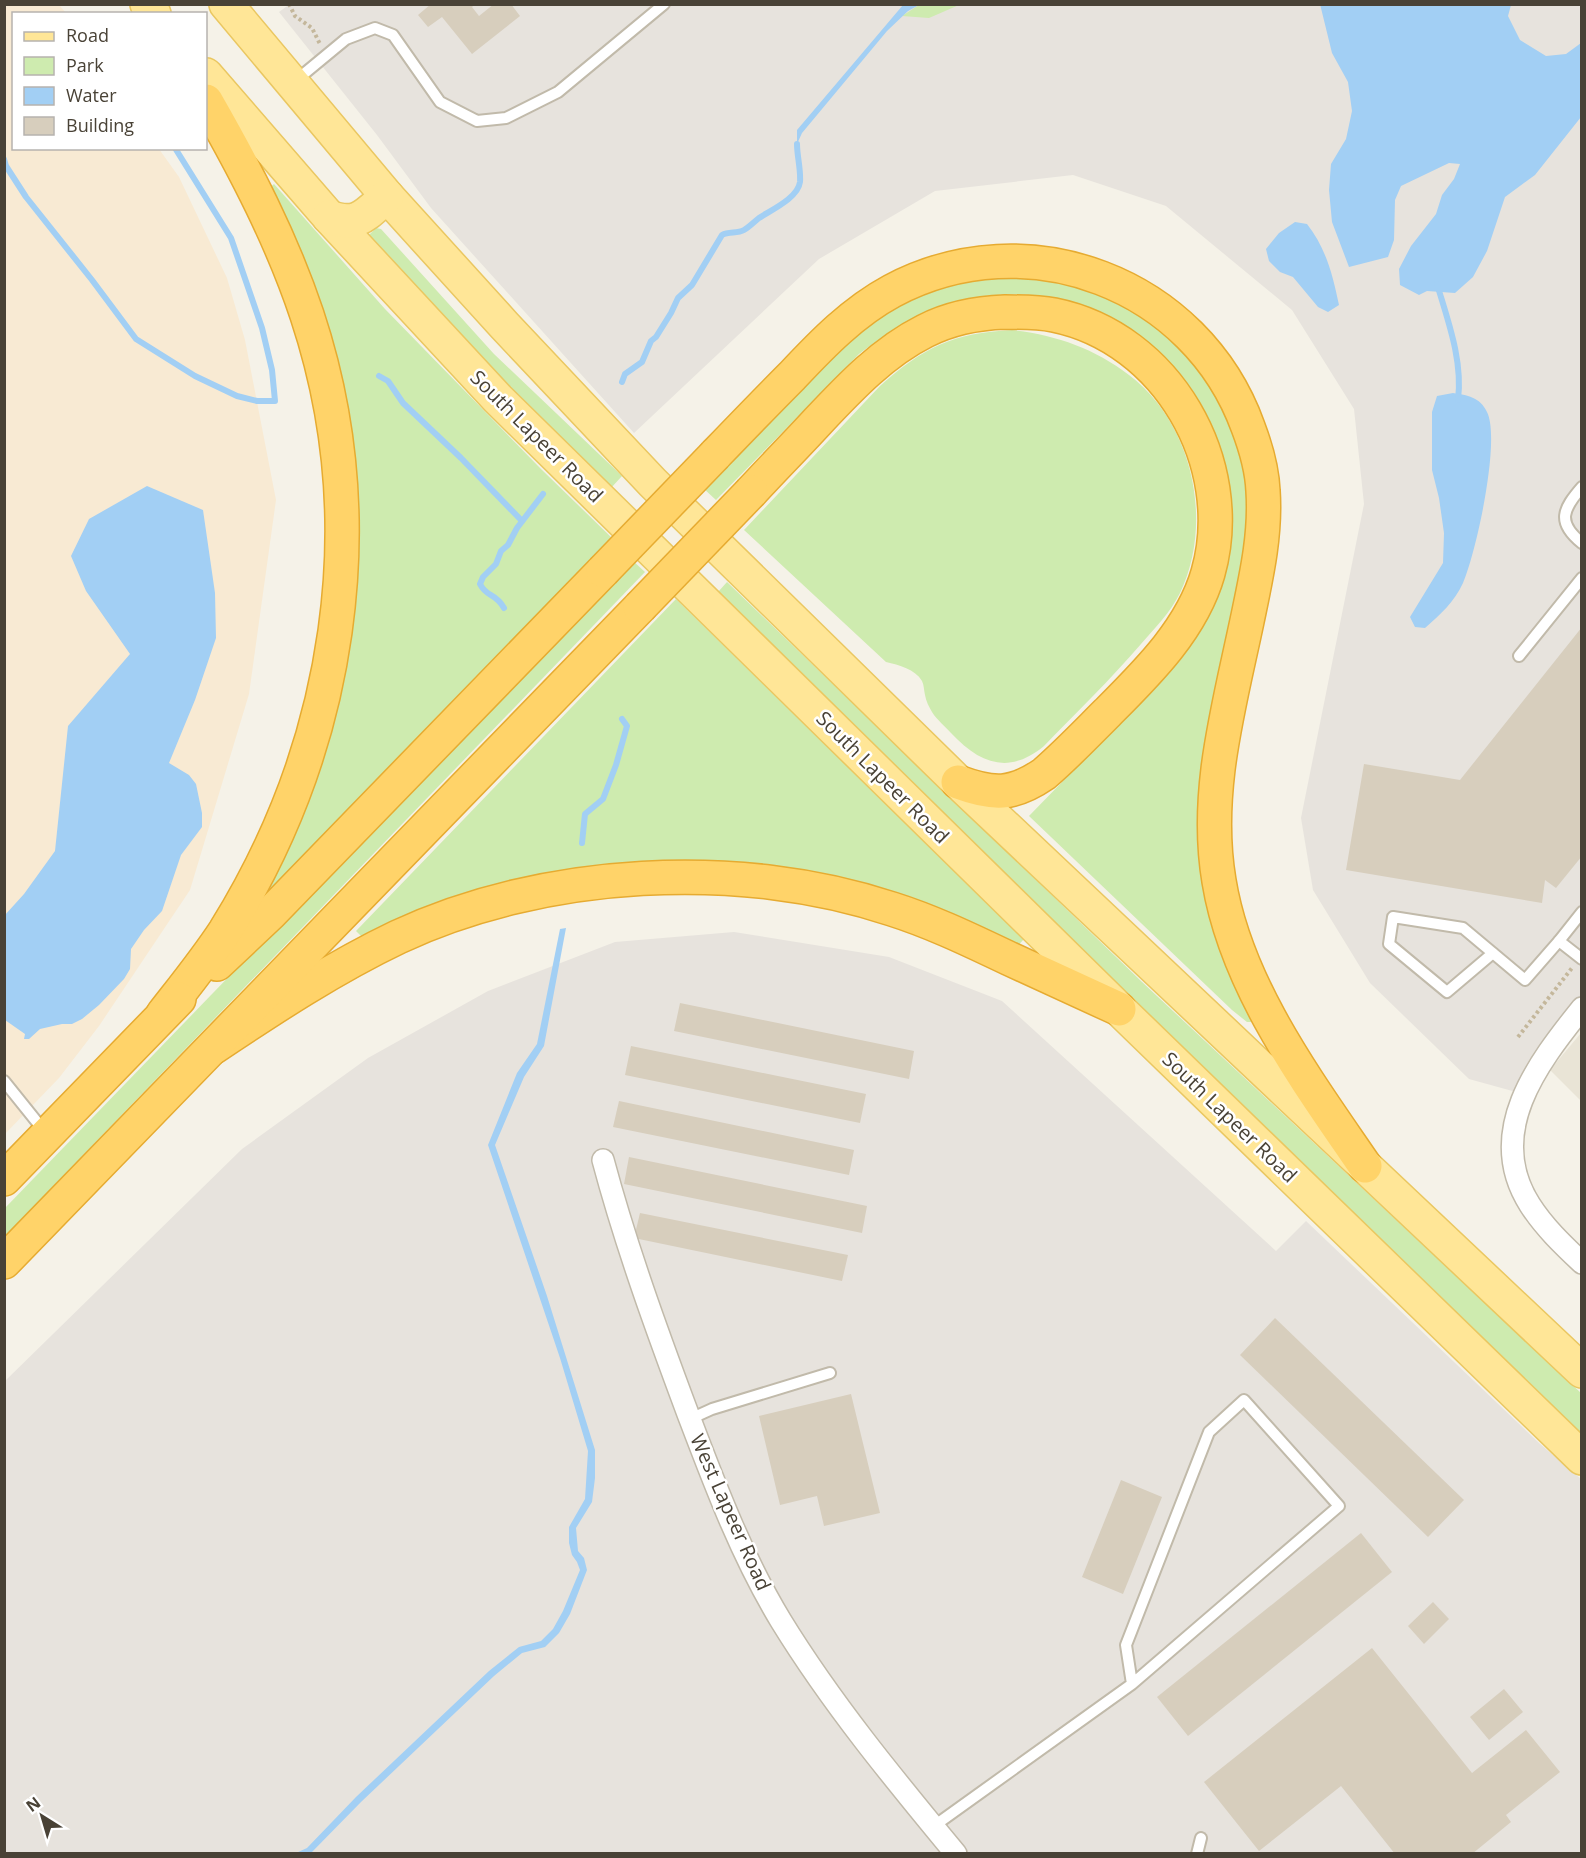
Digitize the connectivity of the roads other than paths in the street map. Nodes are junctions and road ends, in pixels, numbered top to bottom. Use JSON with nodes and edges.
{"nodes":[{"id":1,"x":225,"y":4,"type":"edge"},
{"id":2,"x":664,"y":4,"type":"edge"},
{"id":3,"x":207,"y":76,"type":"edge"},
{"id":4,"x":291,"y":84,"type":"junction"},
{"id":5,"x":207,"y":103,"type":"edge"},
{"id":6,"x":387,"y":196,"type":"junction"},
{"id":7,"x":329,"y":217,"type":"junction"},
{"id":8,"x":1581,"y":487,"type":"edge"},
{"id":9,"x":1581,"y":543,"type":"edge"},
{"id":10,"x":1581,"y":578,"type":"edge"},
{"id":11,"x":1519,"y":656,"type":"dead end"},
{"id":12,"x":958,"y":782,"type":"junction"},
{"id":13,"x":1581,"y":912,"type":"edge"},
{"id":14,"x":1559,"y":941,"type":"junction"},
{"id":15,"x":1492,"y":953,"type":"junction"},
{"id":16,"x":1581,"y":958,"type":"edge"},
{"id":17,"x":1581,"y":1008,"type":"edge"},
{"id":18,"x":1119,"y":1009,"type":"junction"},
{"id":19,"x":163,"y":1014,"type":"junction"},
{"id":20,"x":214,"y":1047,"type":"junction"},
{"id":21,"x":4,"y":1081,"type":"edge"},
{"id":22,"x":47,"y":1134,"type":"junction"},
{"id":23,"x":603,"y":1160,"type":"dead end"},
{"id":24,"x":1365,"y":1166,"type":"junction"},
{"id":25,"x":4,"y":1179,"type":"edge"},
{"id":26,"x":4,"y":1262,"type":"edge"},
{"id":27,"x":1581,"y":1263,"type":"edge"},
{"id":28,"x":1581,"y":1371,"type":"edge"},
{"id":29,"x":830,"y":1373,"type":"dead end"},
{"id":30,"x":690,"y":1419,"type":"junction"},
{"id":31,"x":1581,"y":1458,"type":"edge"},
{"id":32,"x":1132,"y":1684,"type":"junction"},
{"id":33,"x":934,"y":1826,"type":"junction"},
{"id":34,"x":1201,"y":1838,"type":"dead end"},
{"id":35,"x":956,"y":1854,"type":"edge"},
{"id":36,"x":1197,"y":1854,"type":"edge"}],
"edges":[{"from":1,"to":4,"type":"main road"},
{"from":2,"to":4,"type":"lane"},
{"from":3,"to":7,"type":"main road","name":"South Lapeer Road"},
{"from":4,"to":6,"type":"main road"},
{"from":5,"to":19,"type":"highway"},
{"from":6,"to":7,"type":"main road"},
{"from":6,"to":12,"type":"main road"},
{"from":7,"to":18,"type":"main road","name":"South Lapeer Road"},
{"from":8,"to":9,"type":"lane"},
{"from":10,"to":11,"type":"lane"},
{"from":12,"to":20,"type":"highway","bridge":true},
{"from":12,"to":24,"type":"main road"},
{"from":13,"to":14,"type":"lane"},
{"from":14,"to":15,"type":"lane"},
{"from":14,"to":16,"type":"lane"},
{"from":15,"to":15,"type":"lane"},
{"from":17,"to":27,"type":"street"},
{"from":18,"to":20,"type":"highway"},
{"from":18,"to":31,"type":"main road","name":"South Lapeer Road"},
{"from":19,"to":22,"type":"highway"},
{"from":19,"to":24,"type":"highway","bridge":true},
{"from":20,"to":26,"type":"highway"},
{"from":21,"to":22,"type":"lane"},
{"from":22,"to":25,"type":"highway"},
{"from":23,"to":30,"type":"street","name":"West Lapeer Road"},
{"from":24,"to":28,"type":"main road"},
{"from":29,"to":30,"type":"lane"},
{"from":30,"to":33,"type":"street","name":"West Lapeer Road"},
{"from":32,"to":32,"type":"lane"},
{"from":32,"to":33,"type":"lane"},
{"from":33,"to":35,"type":"street","name":"West Lapeer Road"},
{"from":34,"to":36,"type":"lane"}]}
